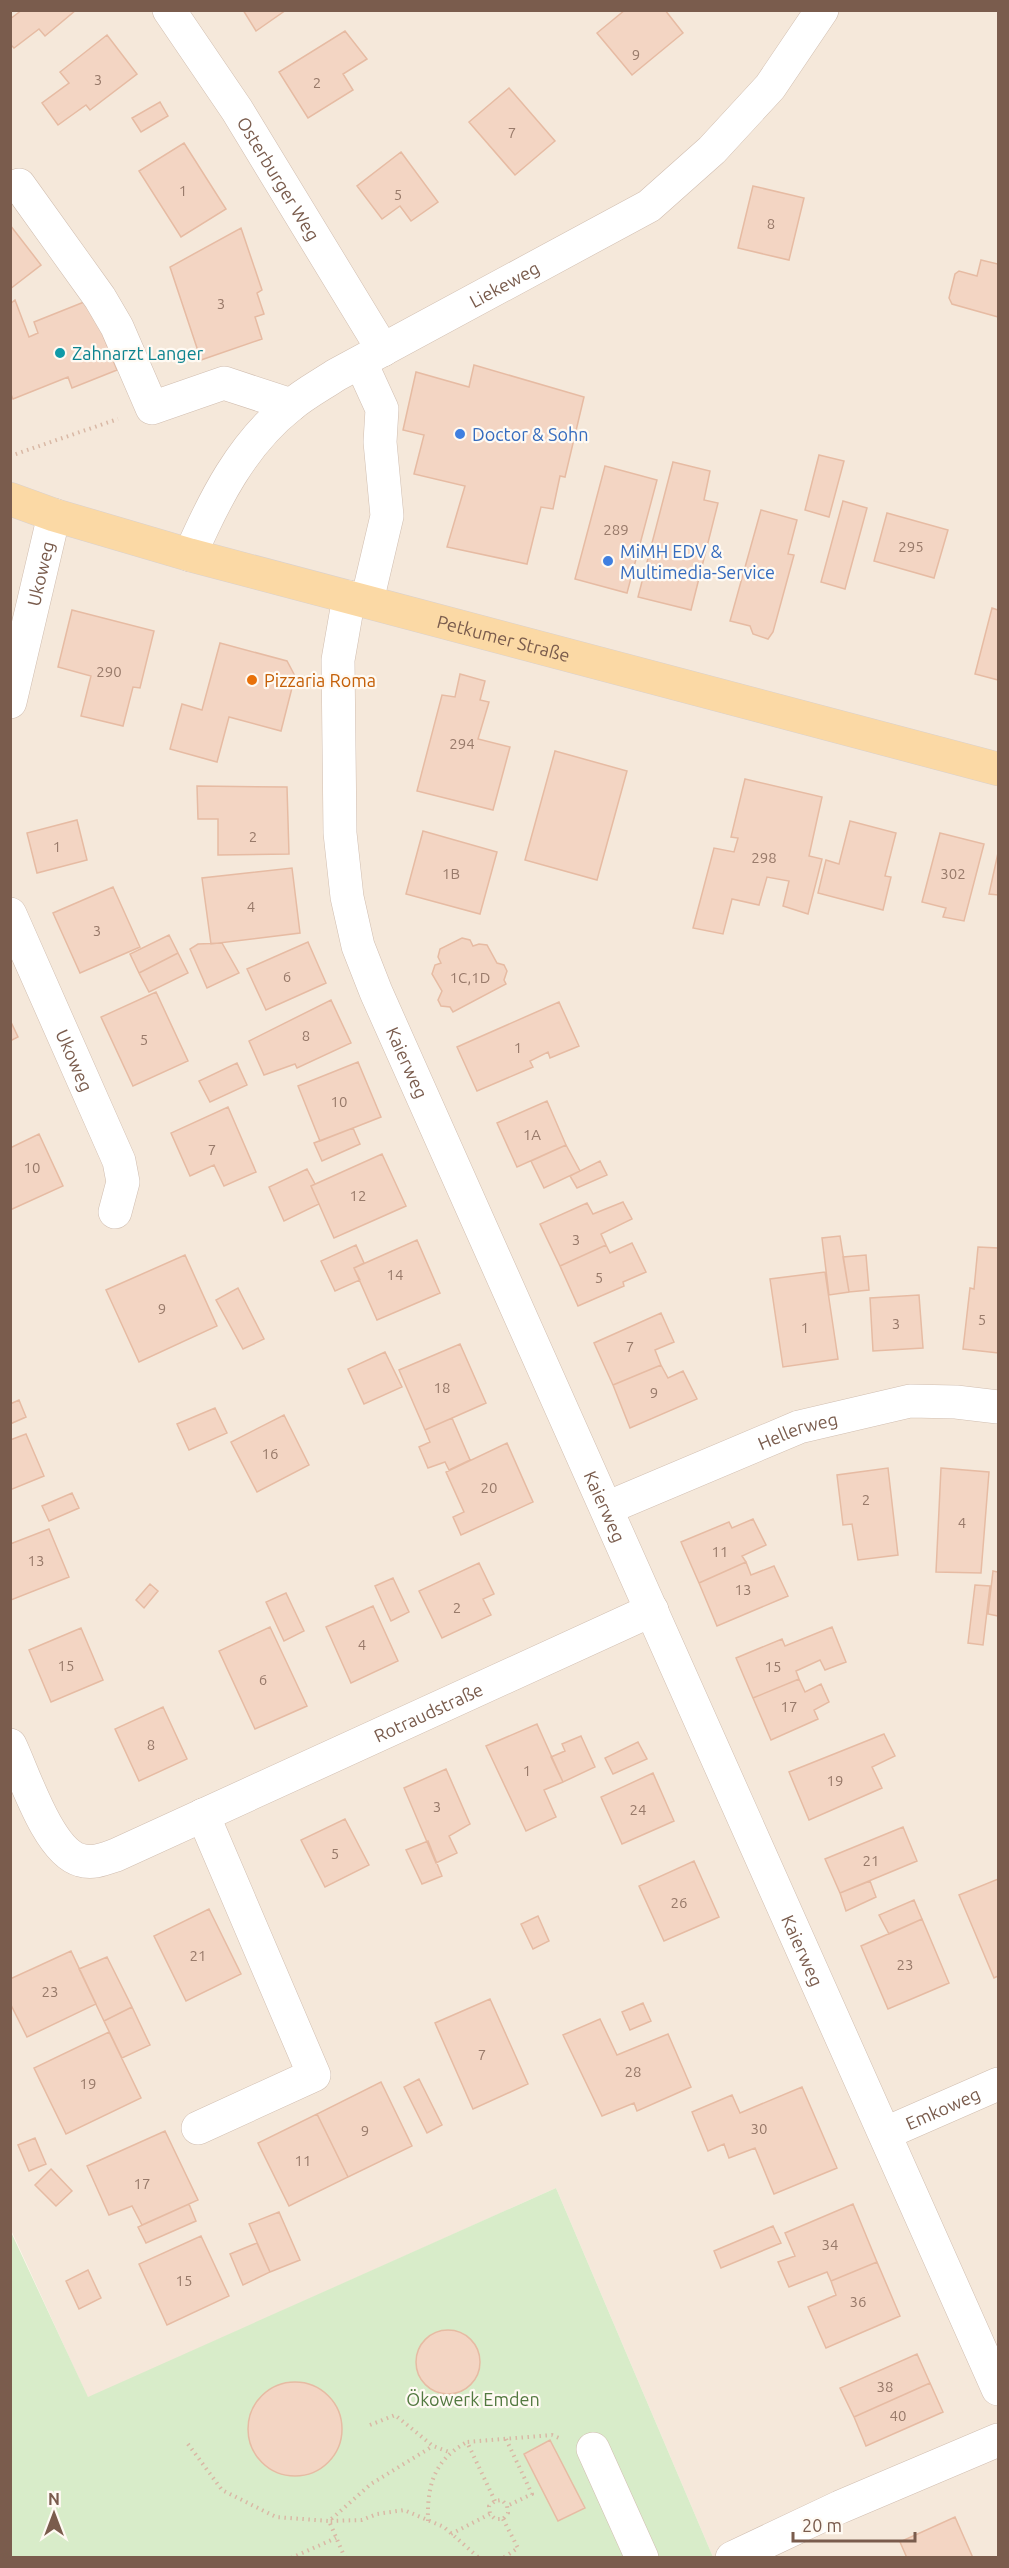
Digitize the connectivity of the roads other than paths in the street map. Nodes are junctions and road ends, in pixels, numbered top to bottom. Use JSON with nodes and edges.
{"nodes":[{"id":1,"x":169,"y":10,"type":"edge"},
{"id":2,"x":822,"y":10,"type":"edge"},
{"id":3,"x":19,"y":185,"type":"dead end"},
{"id":4,"x":372,"y":356,"type":"junction"},
{"id":5,"x":291,"y":405,"type":"junction"},
{"id":6,"x":10,"y":500,"type":"edge"},
{"id":7,"x":54,"y":515,"type":"junction"},
{"id":8,"x":190,"y":555,"type":"junction"},
{"id":9,"x":358,"y":599,"type":"junction"},
{"id":10,"x":10,"y":702,"type":"edge"},
{"id":11,"x":999,"y":769,"type":"edge"},
{"id":12,"x":10,"y":914,"type":"edge"},
{"id":13,"x":116,"y":1212,"type":"dead end"},
{"id":14,"x":999,"y":1407,"type":"edge"},
{"id":15,"x":607,"y":1508,"type":"junction"},
{"id":16,"x":652,"y":1610,"type":"junction"},
{"id":17,"x":10,"y":1745,"type":"edge"},
{"id":18,"x":203,"y":1815,"type":"junction"},
{"id":19,"x":999,"y":2084,"type":"edge"},
{"id":20,"x":198,"y":2128,"type":"dead end"},
{"id":21,"x":886,"y":2133,"type":"junction"},
{"id":22,"x":999,"y":2389,"type":"edge"},
{"id":23,"x":999,"y":2440,"type":"edge"},
{"id":24,"x":594,"y":2449,"type":"road end"},
{"id":25,"x":642,"y":2558,"type":"edge"},
{"id":26,"x":732,"y":2558,"type":"edge"}],
"edges":[{"from":1,"to":4,"type":"street","name":"Osterburger Weg"},
{"from":2,"to":4,"type":"street","name":"Liekeweg"},
{"from":3,"to":5,"type":"street"},
{"from":4,"to":5,"type":"street","name":"Liekeweg"},
{"from":4,"to":9,"type":"street","name":"Osterburger Weg"},
{"from":5,"to":8,"type":"street","name":"Liekeweg"},
{"from":6,"to":7,"type":"main road","name":"Petkumer Straße"},
{"from":7,"to":8,"type":"main road","name":"Petkumer Straße"},
{"from":7,"to":10,"type":"street","name":"Ukoweg"},
{"from":8,"to":9,"type":"main road","name":"Petkumer Straße"},
{"from":9,"to":11,"type":"main road","name":"Petkumer Straße"},
{"from":9,"to":15,"type":"street","name":"Kaierweg"},
{"from":12,"to":13,"type":"street","name":"Ukoweg"},
{"from":14,"to":15,"type":"street","name":"Hellerweg"},
{"from":15,"to":16,"type":"street","name":"Kaierweg"},
{"from":16,"to":18,"type":"street","name":"Rotraudstraße"},
{"from":16,"to":21,"type":"street","name":"Kaierweg"},
{"from":17,"to":18,"type":"street","name":"Rotraudstraße"},
{"from":18,"to":20,"type":"street"},
{"from":19,"to":21,"type":"street","name":"Emkoweg"},
{"from":21,"to":22,"type":"street","name":"Kaierweg"},
{"from":23,"to":26,"type":"street"},
{"from":24,"to":25,"type":"street"}]}
